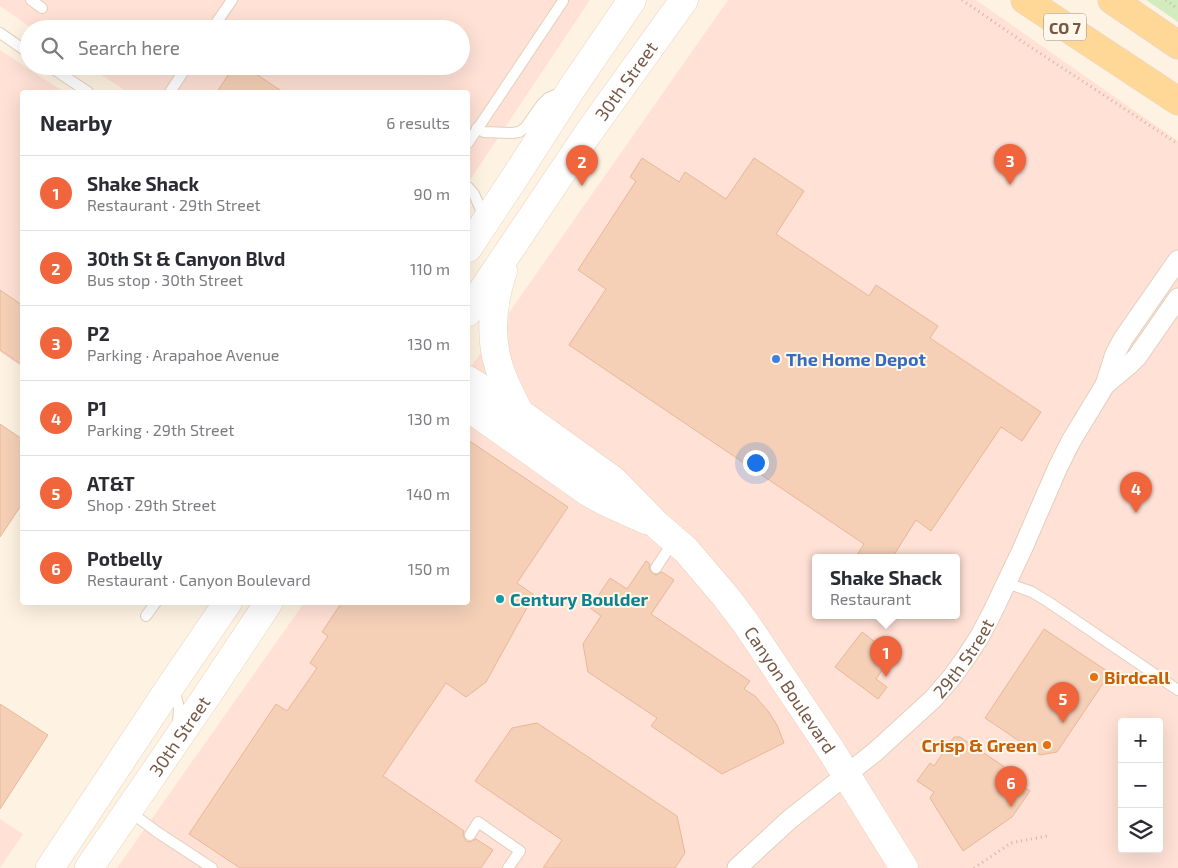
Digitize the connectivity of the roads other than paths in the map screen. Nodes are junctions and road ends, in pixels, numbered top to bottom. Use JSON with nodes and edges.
{"nodes":[{"id":1,"x":31,"y":0,"type":"edge"},
{"id":2,"x":232,"y":0,"type":"edge"},
{"id":3,"x":632,"y":0,"type":"edge"},
{"id":4,"x":684,"y":0,"type":"edge"},
{"id":5,"x":1025,"y":0,"type":"edge"},
{"id":6,"x":1112,"y":0,"type":"edge"},
{"id":7,"x":563,"y":1,"type":"edge"},
{"id":8,"x":42,"y":8,"type":"dead end"},
{"id":9,"x":218,"y":20,"type":"edge"},
{"id":10,"x":0,"y":33,"type":"edge"},
{"id":11,"x":1178,"y":45,"type":"edge"},
{"id":12,"x":20,"y":46,"type":"edge"},
{"id":13,"x":62,"y":75,"type":"edge"},
{"id":14,"x":182,"y":75,"type":"edge"},
{"id":15,"x":572,"y":88,"type":"junction"},
{"id":16,"x":85,"y":90,"type":"edge"},
{"id":17,"x":171,"y":90,"type":"edge"},
{"id":18,"x":1178,"y":101,"type":"edge"},
{"id":19,"x":477,"y":128,"type":"junction"},
{"id":20,"x":470,"y":139,"type":"edge"},
{"id":21,"x":470,"y":189,"type":"edge"},
{"id":22,"x":486,"y":220,"type":"junction"},
{"id":23,"x":470,"y":245,"type":"edge"},
{"id":24,"x":512,"y":247,"type":"junction"},
{"id":25,"x":1178,"y":260,"type":"edge"},
{"id":26,"x":1178,"y":298,"type":"edge"},
{"id":27,"x":470,"y":309,"type":"edge"},
{"id":28,"x":470,"y":381,"type":"edge"},
{"id":29,"x":1105,"y":384,"type":"junction"},
{"id":30,"x":470,"y":408,"type":"edge"},
{"id":31,"x":520,"y":413,"type":"junction"},
{"id":32,"x":470,"y":422,"type":"edge"},
{"id":33,"x":496,"y":428,"type":"junction"},
{"id":34,"x":666,"y":533,"type":"junction"},
{"id":35,"x":656,"y":568,"type":"dead end"},
{"id":36,"x":1007,"y":583,"type":"junction"},
{"id":37,"x":154,"y":605,"type":"edge"},
{"id":38,"x":226,"y":605,"type":"edge"},
{"id":39,"x":267,"y":605,"type":"edge"},
{"id":40,"x":146,"y":616,"type":"dead end"},
{"id":41,"x":172,"y":684,"type":"junction"},
{"id":42,"x":1178,"y":690,"type":"edge"},
{"id":43,"x":177,"y":739,"type":"junction"},
{"id":44,"x":846,"y":774,"type":"junction"},
{"id":45,"x":129,"y":811,"type":"junction"},
{"id":46,"x":470,"y":834,"type":"dead end"},
{"id":47,"x":50,"y":868,"type":"edge"},
{"id":48,"x":89,"y":868,"type":"edge"},
{"id":49,"x":212,"y":868,"type":"edge"},
{"id":50,"x":508,"y":868,"type":"edge"},
{"id":51,"x":738,"y":868,"type":"edge"},
{"id":52,"x":904,"y":868,"type":"edge"}],
"edges":[{"from":1,"to":8,"type":"lane"},
{"from":2,"to":9,"type":"lane"},
{"from":3,"to":15,"type":"main road"},
{"from":4,"to":24,"type":"main road","name":"30th Street"},
{"from":5,"to":18,"type":"main road","number":"CO 7"},
{"from":6,"to":11,"type":"main road"},
{"from":7,"to":19,"type":"lane"},
{"from":10,"to":12,"type":"lane"},
{"from":13,"to":16,"type":"lane"},
{"from":14,"to":17,"type":"lane"},
{"from":15,"to":19,"type":"lane"},
{"from":15,"to":22,"type":"main road"},
{"from":19,"to":20,"type":"lane"},
{"from":21,"to":22,"type":"lane"},
{"from":22,"to":23,"type":"main road"},
{"from":24,"to":27,"type":"main road","name":"30th Street"},
{"from":24,"to":31,"type":"main road"},
{"from":25,"to":29,"type":"street","name":"29th Street"},
{"from":26,"to":29,"type":"street","name":"29th Street"},
{"from":28,"to":31,"type":"main road","name":"Canyon Boulevard"},
{"from":29,"to":36,"type":"street","name":"29th Street"},
{"from":30,"to":33,"type":"main road","name":"Canyon Boulevard"},
{"from":31,"to":34,"type":"main road","name":"Canyon Boulevard"},
{"from":32,"to":33,"type":"main road"},
{"from":33,"to":34,"type":"main road","name":"Canyon Boulevard"},
{"from":34,"to":35,"type":"lane"},
{"from":34,"to":44,"type":"main road","name":"Canyon Boulevard"},
{"from":36,"to":42,"type":"lane"},
{"from":36,"to":44,"type":"street","name":"29th Street"},
{"from":37,"to":40,"type":"lane"},
{"from":38,"to":41,"type":"main road","name":"30th Street"},
{"from":39,"to":43,"type":"main road","name":"30th Street"},
{"from":41,"to":43,"type":"lane"},
{"from":41,"to":47,"type":"main road","name":"30th Street"},
{"from":43,"to":45,"type":"main road","name":"30th Street"},
{"from":44,"to":51,"type":"street","name":"29th Street"},
{"from":44,"to":52,"type":"main road","name":"Canyon Boulevard"},
{"from":45,"to":48,"type":"main road","name":"30th Street"},
{"from":45,"to":49,"type":"lane"},
{"from":46,"to":50,"type":"lane"}]}
